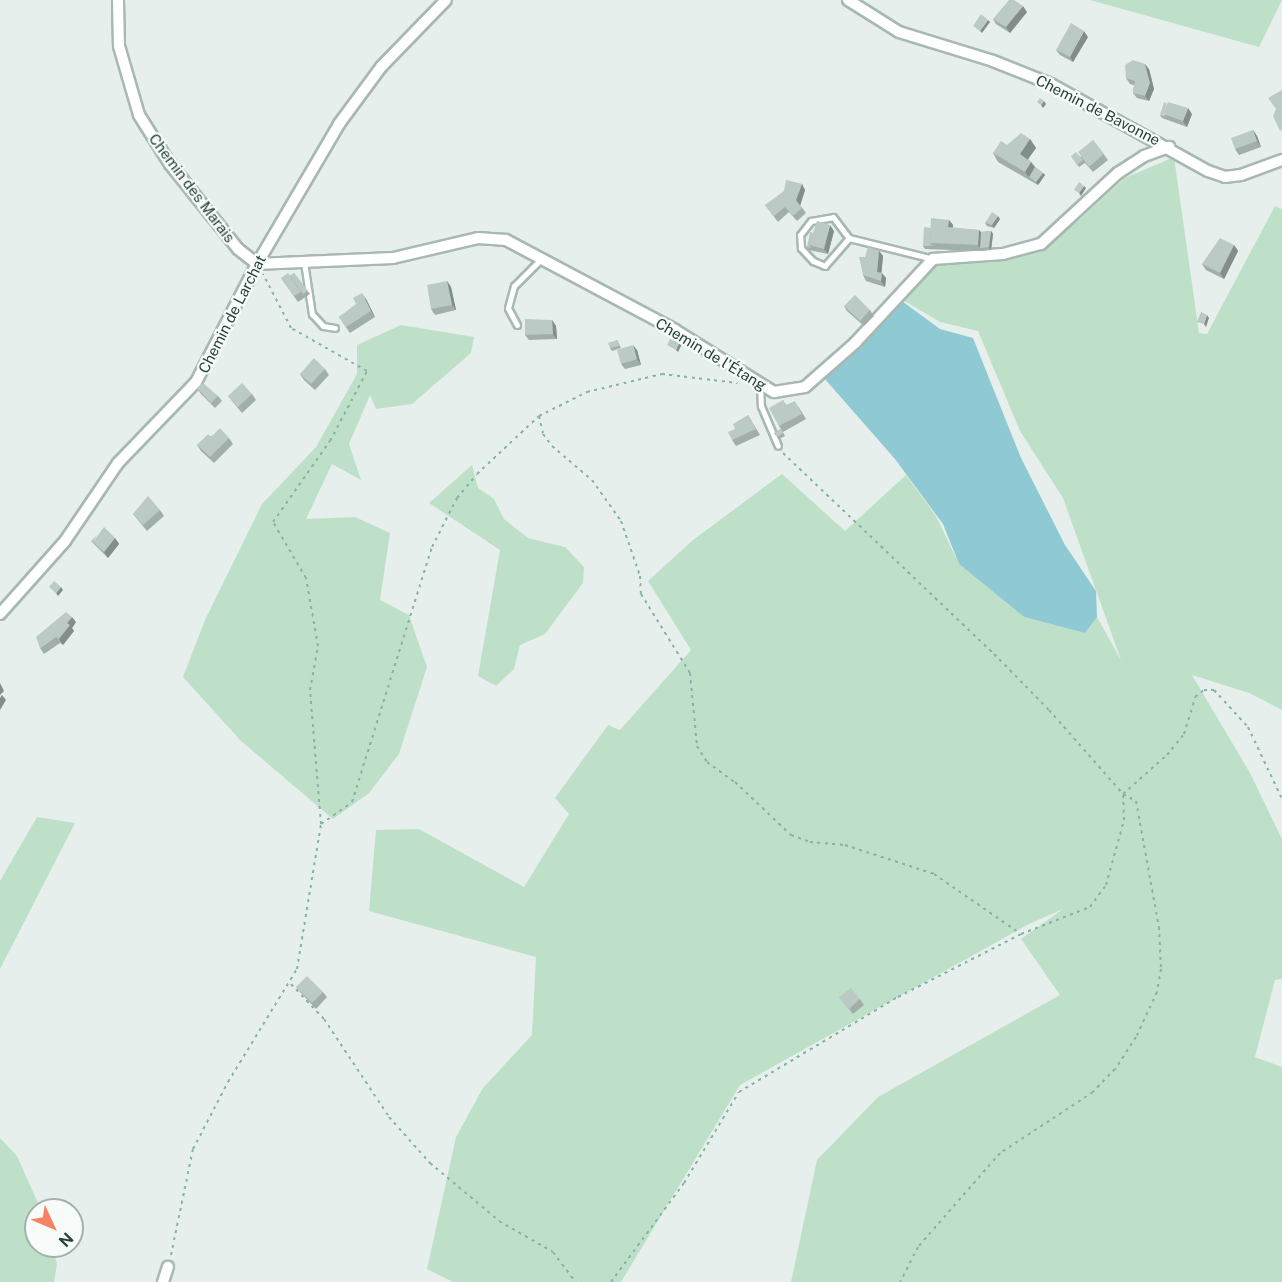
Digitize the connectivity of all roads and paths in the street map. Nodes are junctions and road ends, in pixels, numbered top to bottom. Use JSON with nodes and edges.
{"nodes":[{"id":1,"x":118,"y":0,"type":"edge"},
{"id":2,"x":446,"y":0,"type":"edge"},
{"id":3,"x":848,"y":0,"type":"edge"},
{"id":4,"x":1169,"y":147,"type":"junction"},
{"id":5,"x":1282,"y":160,"type":"edge"},
{"id":6,"x":849,"y":238,"type":"junction"},
{"id":7,"x":933,"y":259,"type":"junction"},
{"id":8,"x":541,"y":260,"type":"junction"},
{"id":9,"x":304,"y":261,"type":"junction"},
{"id":10,"x":257,"y":264,"type":"junction"},
{"id":11,"x":517,"y":325,"type":"dead end"},
{"id":12,"x":335,"y":328,"type":"dead end"},
{"id":13,"x":760,"y":382,"type":"junction"},
{"id":14,"x":740,"y":384,"type":"dead end"},
{"id":15,"x":539,"y":416,"type":"junction"},
{"id":16,"x":778,"y":446,"type":"joint"},
{"id":17,"x":0,"y":614,"type":"edge"},
{"id":18,"x":1122,"y":794,"type":"junction"},
{"id":19,"x":1282,"y":799,"type":"edge"},
{"id":20,"x":321,"y":824,"type":"junction"},
{"id":21,"x":1021,"y":934,"type":"junction"},
{"id":22,"x":291,"y":984,"type":"junction"},
{"id":23,"x":168,"y":1267,"type":"joint"},
{"id":24,"x":163,"y":1282,"type":"edge"},
{"id":25,"x":576,"y":1282,"type":"edge"},
{"id":26,"x":611,"y":1282,"type":"edge"},
{"id":27,"x":900,"y":1282,"type":"edge"}],
"edges":[{"from":1,"to":10,"type":"street","name":"Chemin des Marais"},
{"from":2,"to":10,"type":"street","name":"Chemin de Larchat"},
{"from":3,"to":4,"type":"street","name":"Chemin de Bavonne"},
{"from":4,"to":5,"type":"street","name":"Chemin de Bavonne"},
{"from":4,"to":7,"type":"street"},
{"from":6,"to":6,"type":"lane"},
{"from":6,"to":7,"type":"lane"},
{"from":7,"to":13,"type":"street","name":"Chemin de l'Étang"},
{"from":8,"to":9,"type":"street","name":"Chemin de l'Étang"},
{"from":8,"to":11,"type":"lane"},
{"from":8,"to":13,"type":"street","name":"Chemin de l'Étang"},
{"from":9,"to":10,"type":"street","name":"Chemin de l'Étang"},
{"from":9,"to":12,"type":"lane"},
{"from":10,"to":17,"type":"street","name":"Chemin de Larchat"},
{"from":10,"to":20,"type":"path"},
{"from":13,"to":16,"type":"lane"},
{"from":14,"to":15,"type":"path"},
{"from":15,"to":20,"type":"path"},
{"from":15,"to":21,"type":"path"},
{"from":16,"to":18,"type":"path"},
{"from":18,"to":19,"type":"path"},
{"from":18,"to":21,"type":"path"},
{"from":18,"to":27,"type":"path"},
{"from":20,"to":22,"type":"path"},
{"from":21,"to":26,"type":"path"},
{"from":22,"to":23,"type":"path"},
{"from":22,"to":25,"type":"path"},
{"from":23,"to":24,"type":"street"}]}
